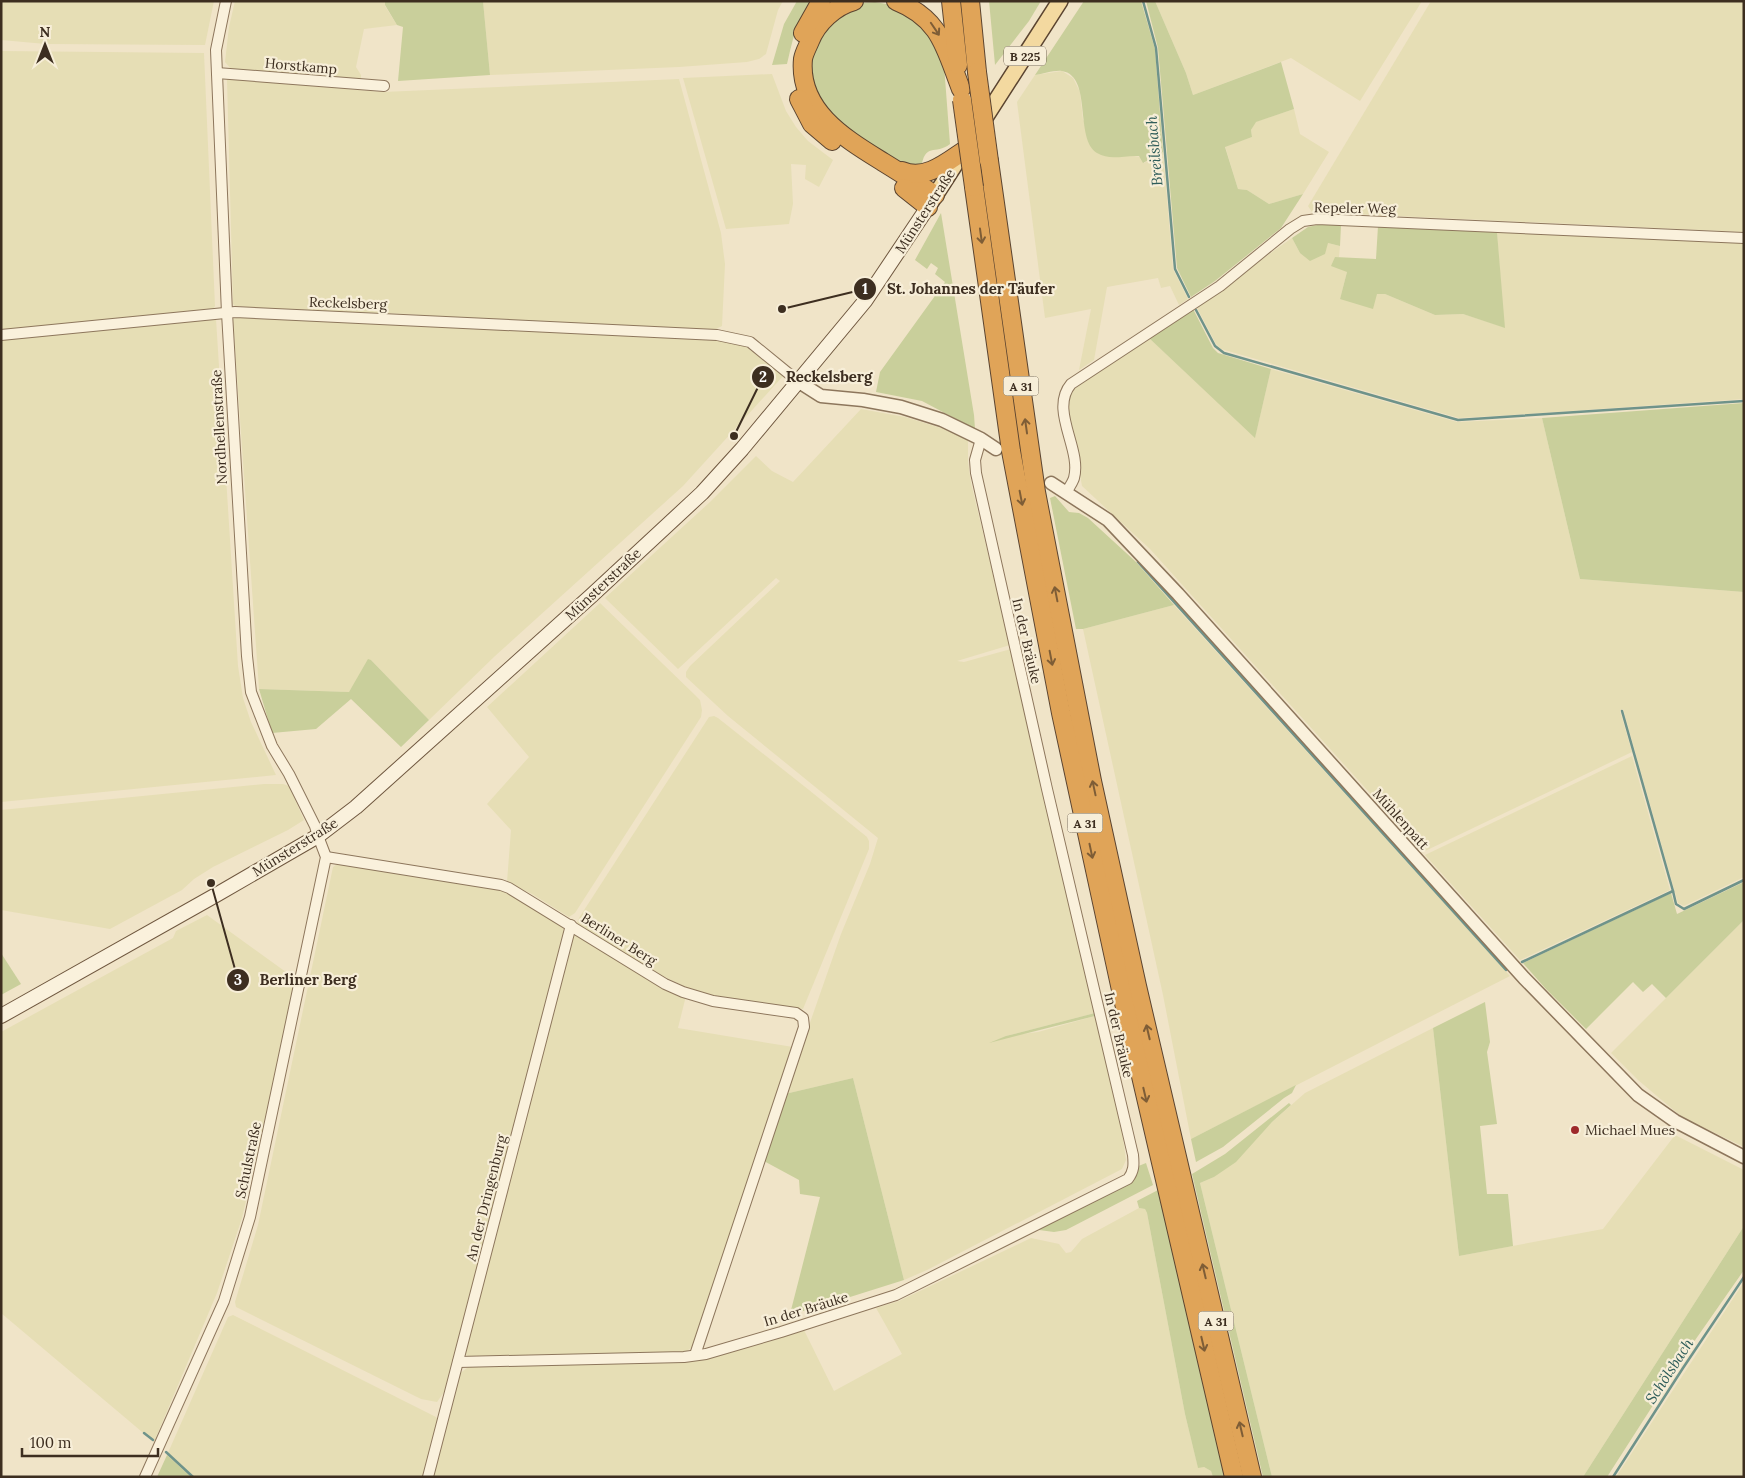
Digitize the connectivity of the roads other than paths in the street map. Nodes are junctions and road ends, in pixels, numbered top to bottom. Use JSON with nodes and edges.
{"nodes":[{"id":1,"x":226,"y":1,"type":"edge"},
{"id":2,"x":821,"y":1,"type":"edge"},
{"id":3,"x":854,"y":1,"type":"edge"},
{"id":4,"x":896,"y":1,"type":"edge"},
{"id":5,"x":951,"y":1,"type":"edge"},
{"id":6,"x":970,"y":1,"type":"edge"},
{"id":7,"x":978,"y":1,"type":"edge"},
{"id":8,"x":1060,"y":1,"type":"edge"},
{"id":9,"x":976,"y":66,"type":"junction"},
{"id":10,"x":217,"y":73,"type":"junction"},
{"id":11,"x":384,"y":86,"type":"dead end"},
{"id":12,"x":962,"y":95,"type":"junction"},
{"id":13,"x":965,"y":150,"type":"junction"},
{"id":14,"x":886,"y":164,"type":"junction"},
{"id":15,"x":932,"y":201,"type":"junction"},
{"id":16,"x":1744,"y":238,"type":"edge"},
{"id":17,"x":226,"y":313,"type":"junction"},
{"id":18,"x":1,"y":335,"type":"edge"},
{"id":19,"x":799,"y":382,"type":"junction"},
{"id":20,"x":980,"y":439,"type":"junction"},
{"id":21,"x":996,"y":449,"type":"dead end"},
{"id":22,"x":1051,"y":483,"type":"dead end"},
{"id":23,"x":1067,"y":492,"type":"junction"},
{"id":24,"x":318,"y":836,"type":"junction"},
{"id":25,"x":326,"y":857,"type":"junction"},
{"id":26,"x":571,"y":925,"type":"junction"},
{"id":27,"x":1,"y":1016,"type":"edge"},
{"id":28,"x":1744,"y":1157,"type":"edge"},
{"id":29,"x":695,"y":1355,"type":"junction"},
{"id":30,"x":458,"y":1362,"type":"junction"},
{"id":31,"x":145,"y":1477,"type":"edge"},
{"id":32,"x":428,"y":1477,"type":"edge"},
{"id":33,"x":1234,"y":1477,"type":"edge"},
{"id":34,"x":1252,"y":1477,"type":"edge"}],
"edges":[{"from":1,"to":10,"type":"street","name":"Nordhellenstraße"},
{"from":2,"to":15,"type":"highway"},
{"from":3,"to":14,"type":"highway"},
{"from":4,"to":12,"type":"highway","one_way":true},
{"from":5,"to":12,"type":"highway","number":"A 31"},
{"from":6,"to":9,"type":"highway","number":"A 31"},
{"from":7,"to":9,"type":"highway"},
{"from":8,"to":13,"type":"main road","name":"Münsterstraße","number":"B 225"},
{"from":34,"to":9,"type":"highway","number":"A 31","one_way":true,"bridge":true},
{"from":10,"to":11,"type":"street","name":"Horstkamp"},
{"from":10,"to":17,"type":"street","name":"Nordhellenstraße"},
{"from":12,"to":33,"type":"highway","number":"A 31","one_way":true,"bridge":true},
{"from":13,"to":14,"type":"highway"},
{"from":13,"to":15,"type":"main road","name":"Münsterstraße","number":"B 225"},
{"from":14,"to":15,"type":"highway"},
{"from":15,"to":19,"type":"main road","name":"Münsterstraße"},
{"from":16,"to":23,"type":"street","name":"Repeler Weg"},
{"from":17,"to":18,"type":"street","name":"Reckelsberg"},
{"from":17,"to":19,"type":"street","name":"Reckelsberg"},
{"from":17,"to":24,"type":"street","name":"Nordhellenstraße"},
{"from":19,"to":20,"type":"street"},
{"from":19,"to":24,"type":"main road","name":"Münsterstraße"},
{"from":20,"to":21,"type":"street"},
{"from":20,"to":29,"type":"street","name":"In der Bräuke"},
{"from":22,"to":23,"type":"street","name":"Mühlenpatt"},
{"from":23,"to":28,"type":"street","name":"Mühlenpatt"},
{"from":24,"to":25,"type":"street"},
{"from":24,"to":27,"type":"main road","name":"Münsterstraße"},
{"from":25,"to":26,"type":"street","name":"Berliner Berg"},
{"from":25,"to":31,"type":"street","name":"Schulstraße"},
{"from":26,"to":29,"type":"street","name":"Berliner Berg"},
{"from":26,"to":30,"type":"street","name":"An der Dringenburg"},
{"from":29,"to":30,"type":"street","name":"In der Bräuke"},
{"from":30,"to":32,"type":"street","name":"An der Dringenburg"}]}
